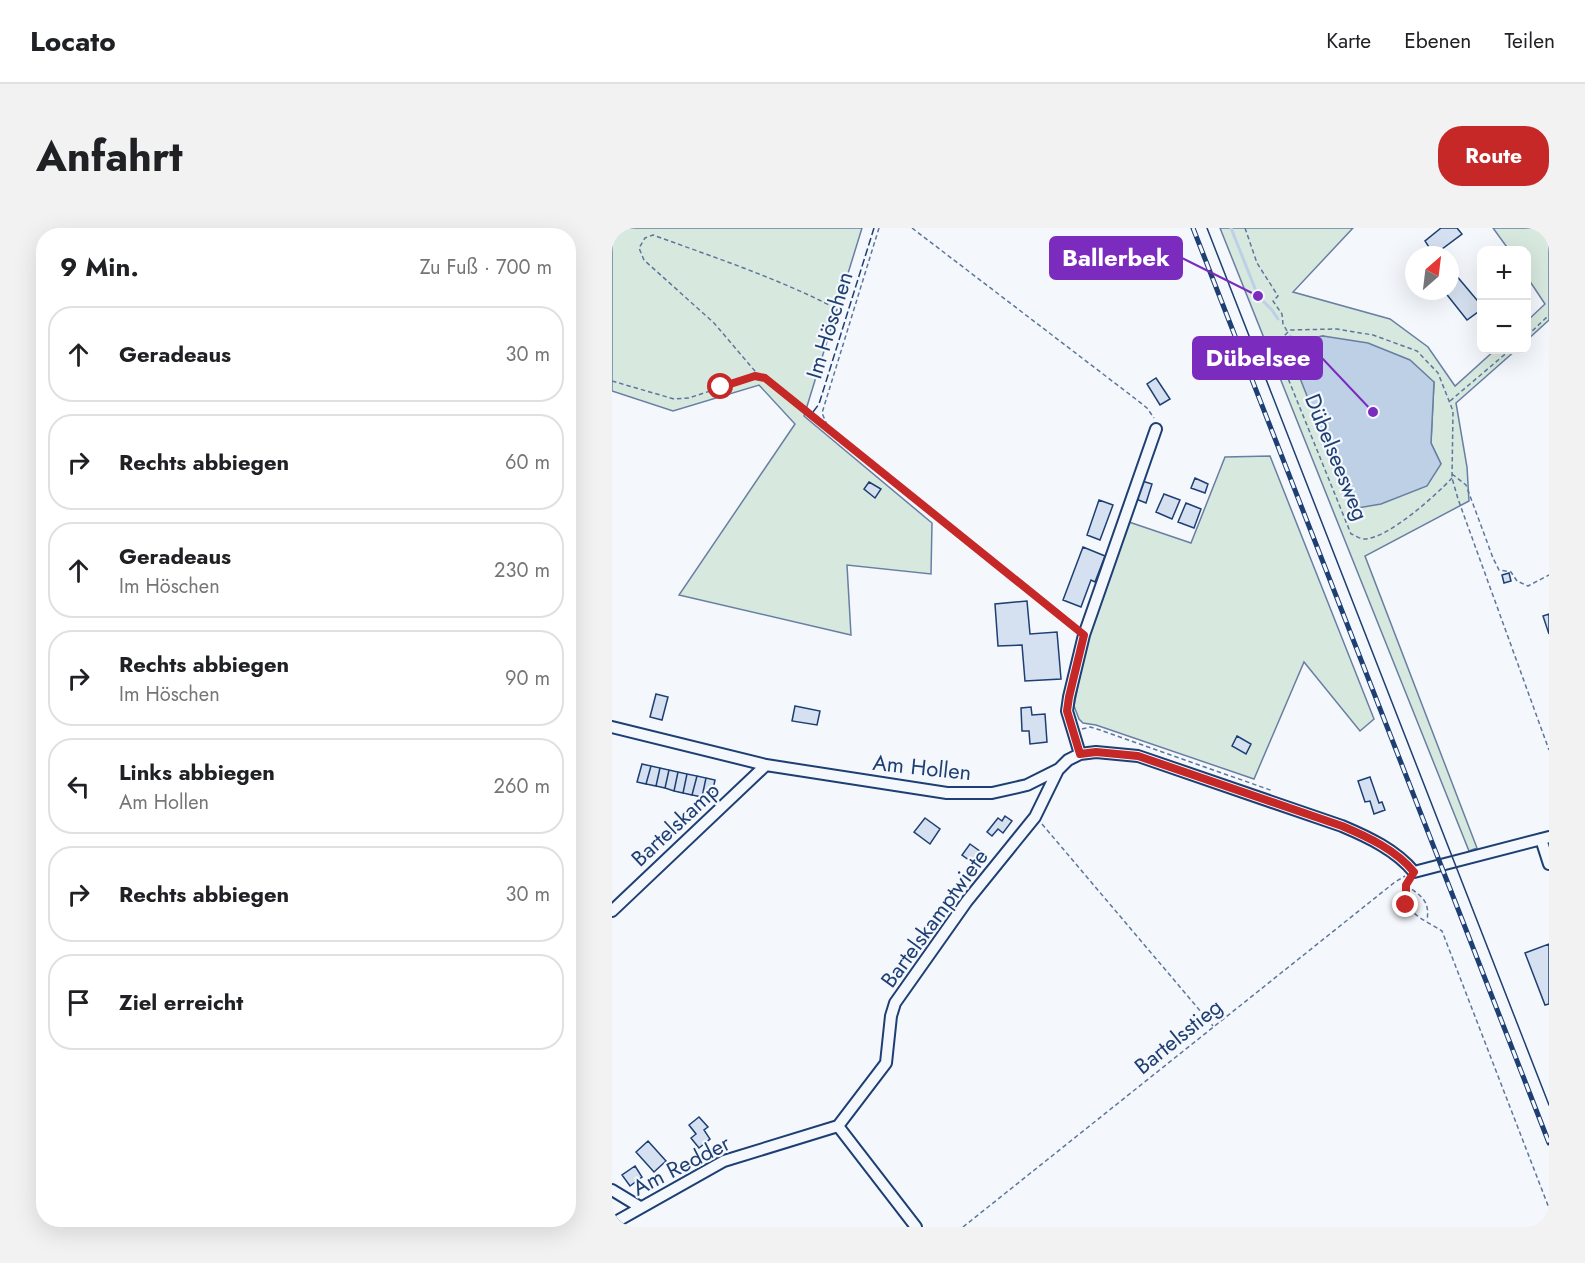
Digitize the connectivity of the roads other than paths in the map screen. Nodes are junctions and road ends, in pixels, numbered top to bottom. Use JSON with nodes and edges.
{"nodes":[{"id":1,"x":1156,"y":429,"type":"road end"},
{"id":2,"x":612,"y":727,"type":"edge"},
{"id":3,"x":1080,"y":754,"type":"junction"},
{"id":4,"x":766,"y":765,"type":"junction"},
{"id":5,"x":1059,"y":769,"type":"junction"},
{"id":6,"x":1545,"y":838,"type":"edge"},
{"id":7,"x":1549,"y":864,"type":"edge"},
{"id":8,"x":612,"y":911,"type":"edge"},
{"id":9,"x":838,"y":1126,"type":"junction"},
{"id":10,"x":612,"y":1190,"type":"edge"},
{"id":11,"x":640,"y":1207,"type":"junction"},
{"id":12,"x":612,"y":1224,"type":"edge"},
{"id":13,"x":916,"y":1227,"type":"edge"}],
"edges":[{"from":1,"to":3,"type":"street"},
{"from":2,"to":4,"type":"street","name":"Am Hollen"},
{"from":3,"to":5,"type":"street","name":"Am Hollen"},
{"from":3,"to":6,"type":"street"},
{"from":4,"to":5,"type":"street","name":"Am Hollen"},
{"from":4,"to":8,"type":"street","name":"Bartelskamp"},
{"from":5,"to":9,"type":"street","name":"Bartelskamptwiete"},
{"from":6,"to":7,"type":"street"},
{"from":9,"to":11,"type":"street","name":"Am Redder"},
{"from":9,"to":13,"type":"street"},
{"from":10,"to":11,"type":"street"},
{"from":11,"to":12,"type":"street","name":"Am Redder"}]}
